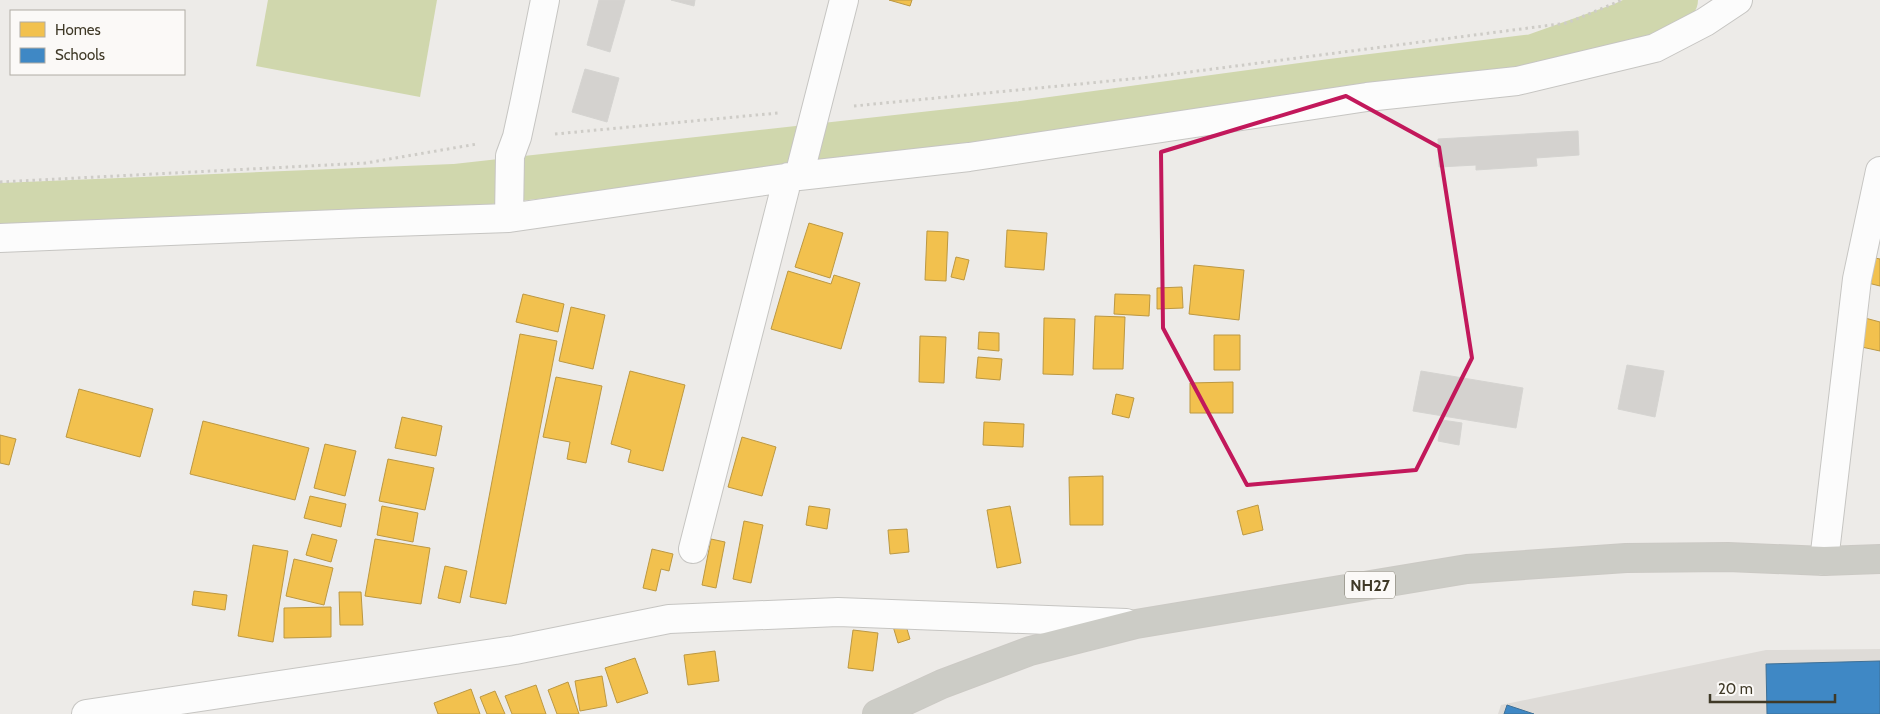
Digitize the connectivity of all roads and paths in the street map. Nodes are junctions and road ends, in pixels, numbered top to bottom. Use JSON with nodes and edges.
{"nodes":[{"id":1,"x":545,"y":0,"type":"edge"},
{"id":2,"x":844,"y":0,"type":"edge"},
{"id":3,"x":1622,"y":0,"type":"edge"},
{"id":4,"x":1738,"y":0,"type":"edge"},
{"id":5,"x":815,"y":115,"type":"junction"},
{"id":6,"x":514,"y":147,"type":"junction"},
{"id":7,"x":797,"y":171,"type":"junction"},
{"id":8,"x":1880,"y":171,"type":"edge"},
{"id":9,"x":0,"y":182,"type":"edge"},
{"id":10,"x":508,"y":208,"type":"junction"},
{"id":11,"x":0,"y":238,"type":"edge"},
{"id":12,"x":692,"y":549,"type":"dead end"},
{"id":13,"x":1880,"y":559,"type":"edge"},
{"id":14,"x":1824,"y":561,"type":"junction"},
{"id":15,"x":1136,"y":624,"type":"junction"},
{"id":16,"x":86,"y":714,"type":"edge"},
{"id":17,"x":877,"y":714,"type":"edge"}],
"edges":[{"from":1,"to":6,"type":"street"},
{"from":2,"to":5,"type":"street"},
{"from":3,"to":5,"type":"path"},
{"from":4,"to":7,"type":"street"},
{"from":5,"to":6,"type":"path"},
{"from":5,"to":7,"type":"street"},
{"from":6,"to":9,"type":"path"},
{"from":6,"to":10,"type":"street"},
{"from":7,"to":10,"type":"street"},
{"from":7,"to":12,"type":"street"},
{"from":8,"to":14,"type":"street"},
{"from":10,"to":11,"type":"street"},
{"from":13,"to":14,"type":"highway","number":"NH27"},
{"from":14,"to":15,"type":"highway","number":"NH27"},
{"from":15,"to":16,"type":"street"},
{"from":15,"to":17,"type":"highway","number":"NH27"}]}
